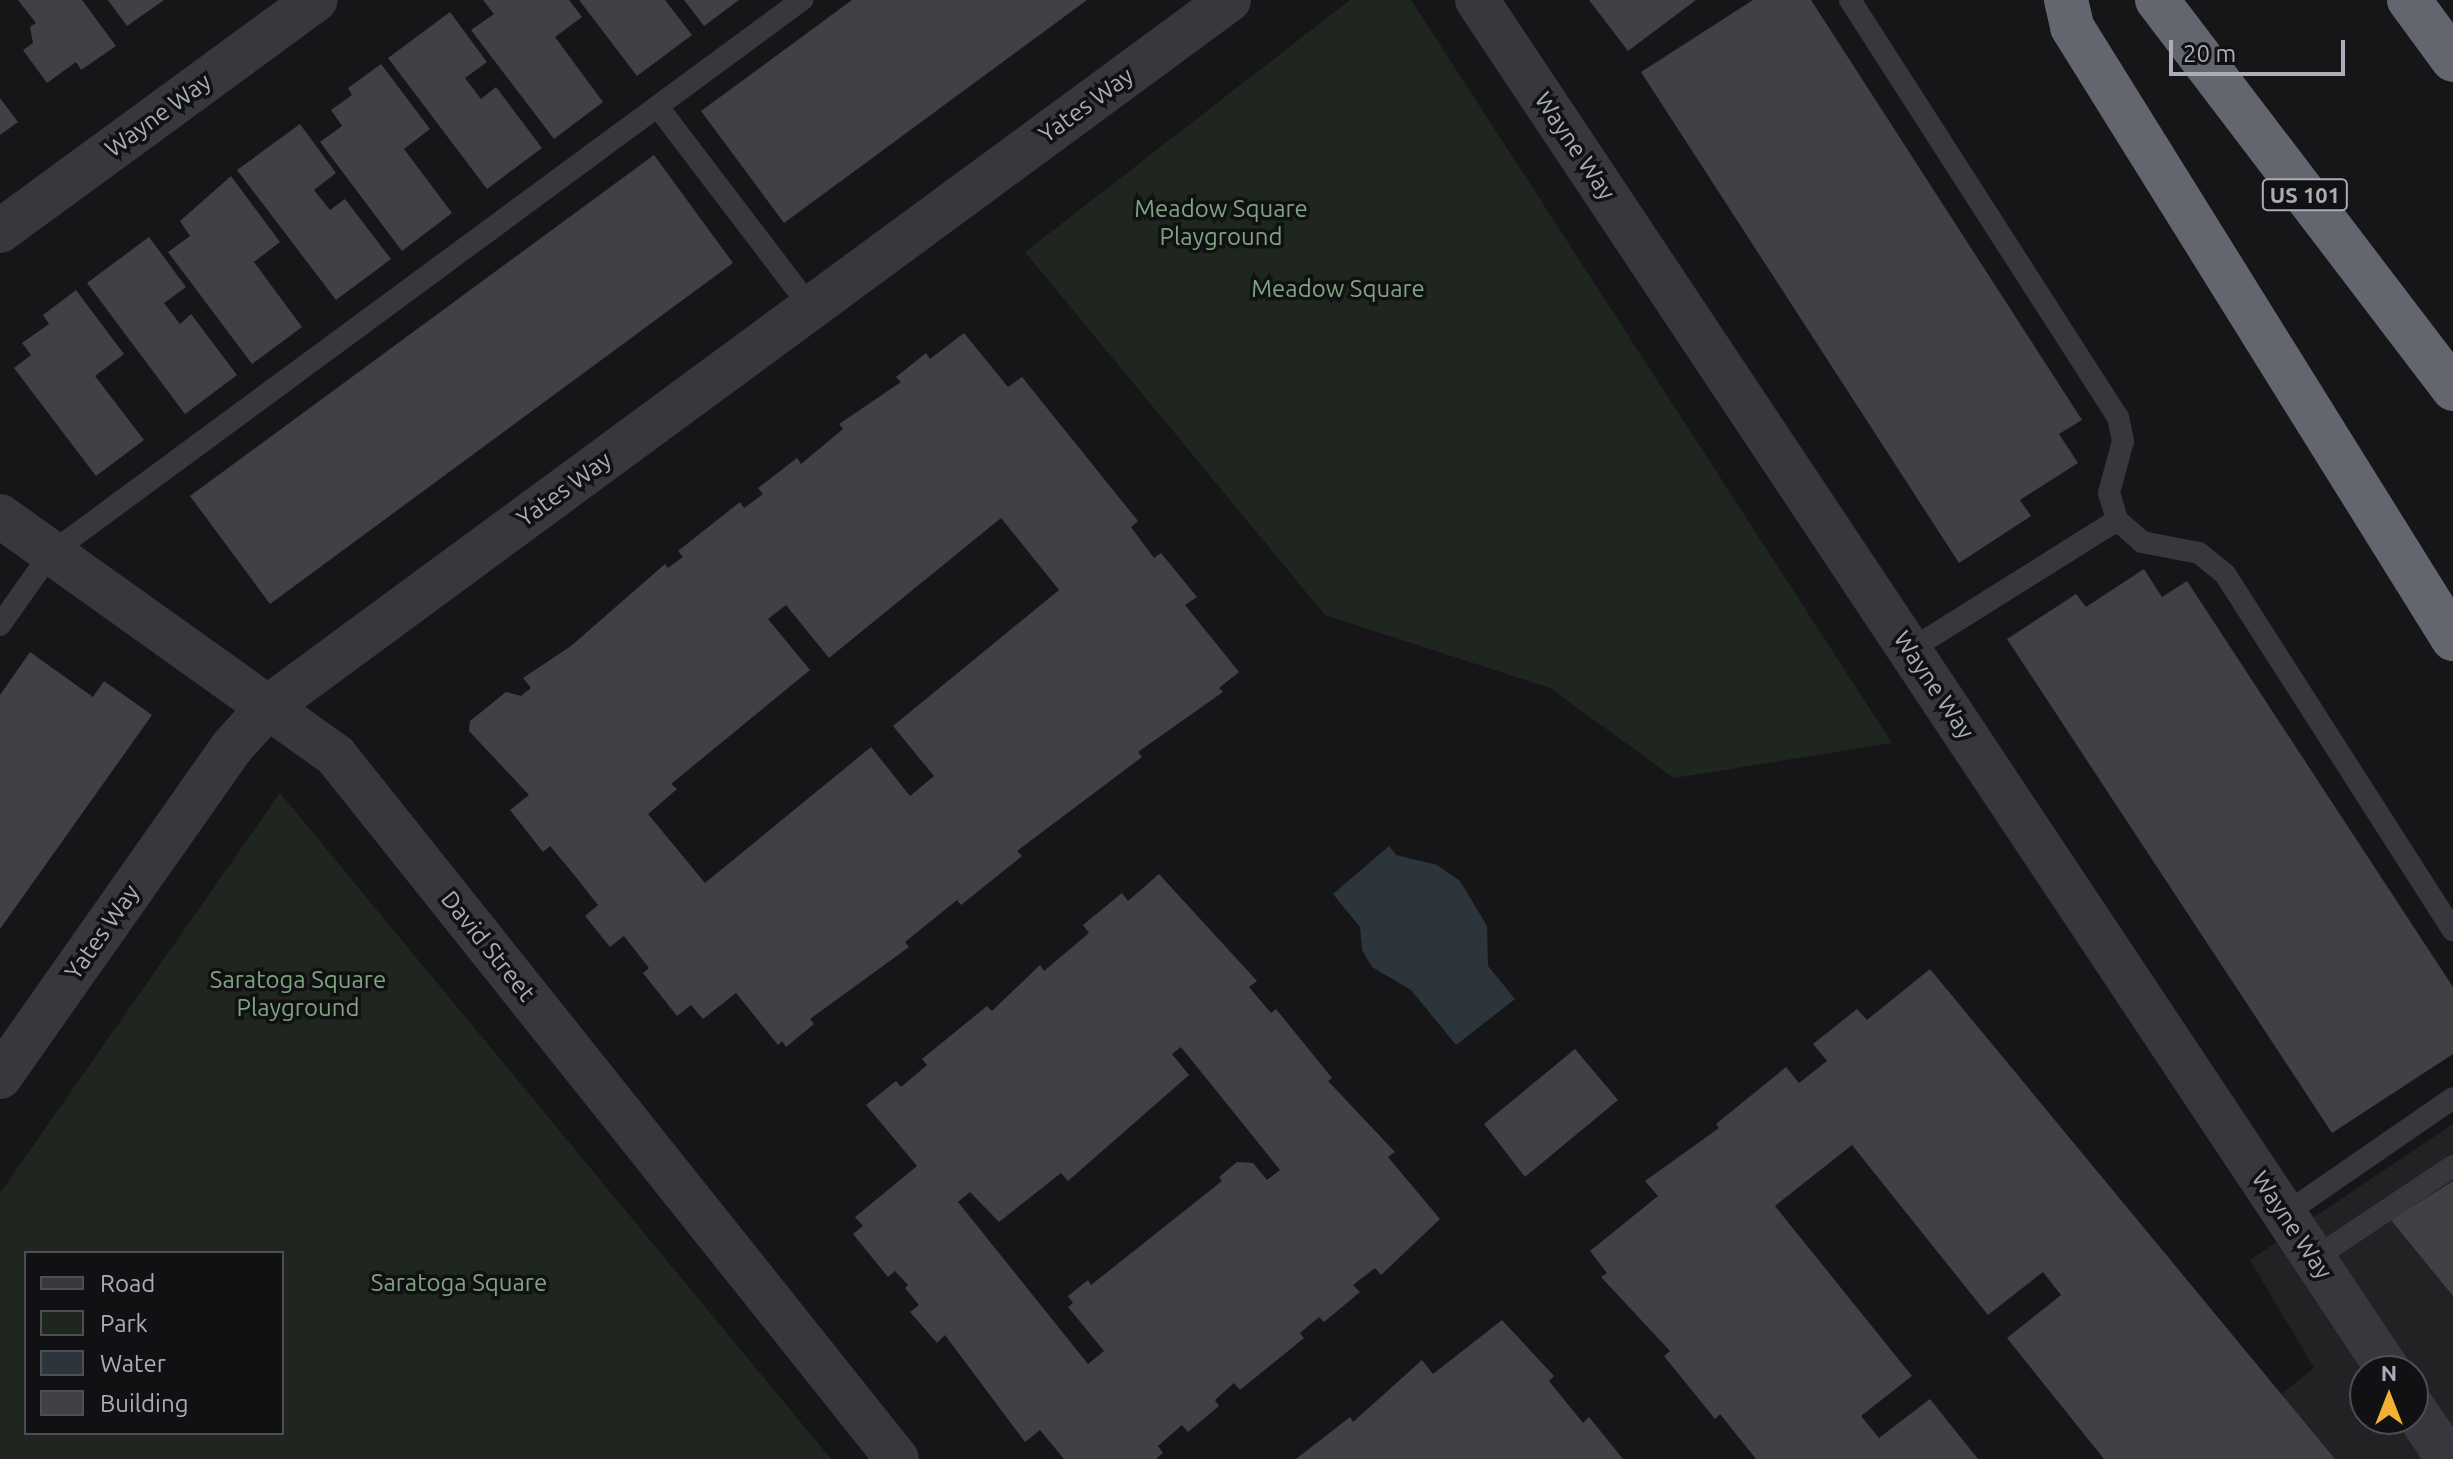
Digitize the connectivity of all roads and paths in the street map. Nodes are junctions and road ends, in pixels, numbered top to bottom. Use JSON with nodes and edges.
{"nodes":[{"id":1,"x":316,"y":0,"type":"edge"},
{"id":2,"x":802,"y":0,"type":"edge"},
{"id":3,"x":1229,"y":0,"type":"edge"},
{"id":4,"x":1477,"y":0,"type":"edge"},
{"id":5,"x":1850,"y":0,"type":"edge"},
{"id":6,"x":2066,"y":0,"type":"edge"},
{"id":7,"x":2157,"y":0,"type":"edge"},
{"id":8,"x":2409,"y":0,"type":"edge"},
{"id":9,"x":2453,"y":60,"type":"edge"},
{"id":10,"x":658,"y":107,"type":"junction"},
{"id":11,"x":0,"y":231,"type":"edge"},
{"id":12,"x":811,"y":308,"type":"junction"},
{"id":13,"x":2453,"y":389,"type":"edge"},
{"id":14,"x":0,"y":516,"type":"edge"},
{"id":15,"x":2117,"y":520,"type":"junction"},
{"id":16,"x":51,"y":553,"type":"junction"},
{"id":17,"x":0,"y":625,"type":"edge"},
{"id":18,"x":2453,"y":639,"type":"edge"},
{"id":19,"x":1910,"y":650,"type":"junction"},
{"id":20,"x":268,"y":707,"type":"junction"},
{"id":21,"x":2453,"y":930,"type":"edge"},
{"id":22,"x":0,"y":1077,"type":"edge"},
{"id":23,"x":2453,"y":1098,"type":"edge"},
{"id":24,"x":2453,"y":1166,"type":"edge"},
{"id":25,"x":2285,"y":1214,"type":"junction"},
{"id":26,"x":2315,"y":1258,"type":"junction"},
{"id":27,"x":2379,"y":1355,"type":"edge"},
{"id":28,"x":2429,"y":1431,"type":"edge"},
{"id":29,"x":897,"y":1459,"type":"edge"},
{"id":30,"x":2448,"y":1459,"type":"edge"}],
"edges":[{"from":1,"to":11,"type":"street","name":"Wayne Way"},
{"from":2,"to":10,"type":"lane"},
{"from":3,"to":12,"type":"street","name":"Yates Way"},
{"from":4,"to":19,"type":"street","name":"Wayne Way"},
{"from":5,"to":15,"type":"lane"},
{"from":6,"to":18,"type":"highway"},
{"from":7,"to":13,"type":"highway","number":"US 101"},
{"from":8,"to":9,"type":"highway"},
{"from":10,"to":12,"type":"lane"},
{"from":10,"to":16,"type":"lane"},
{"from":12,"to":20,"type":"street","name":"Yates Way"},
{"from":14,"to":16,"type":"street","name":"David Street"},
{"from":15,"to":19,"type":"lane"},
{"from":15,"to":21,"type":"lane"},
{"from":16,"to":17,"type":"lane"},
{"from":16,"to":20,"type":"street","name":"David Street"},
{"from":19,"to":25,"type":"street","name":"Wayne Way"},
{"from":20,"to":22,"type":"street","name":"Yates Way"},
{"from":20,"to":29,"type":"street","name":"David Street"},
{"from":23,"to":25,"type":"lane"},
{"from":24,"to":26,"type":"lane"},
{"from":25,"to":26,"type":"street","name":"Wayne Way"},
{"from":26,"to":27,"type":"street","name":"Wayne Way"},
{"from":28,"to":30,"type":"street"}]}
